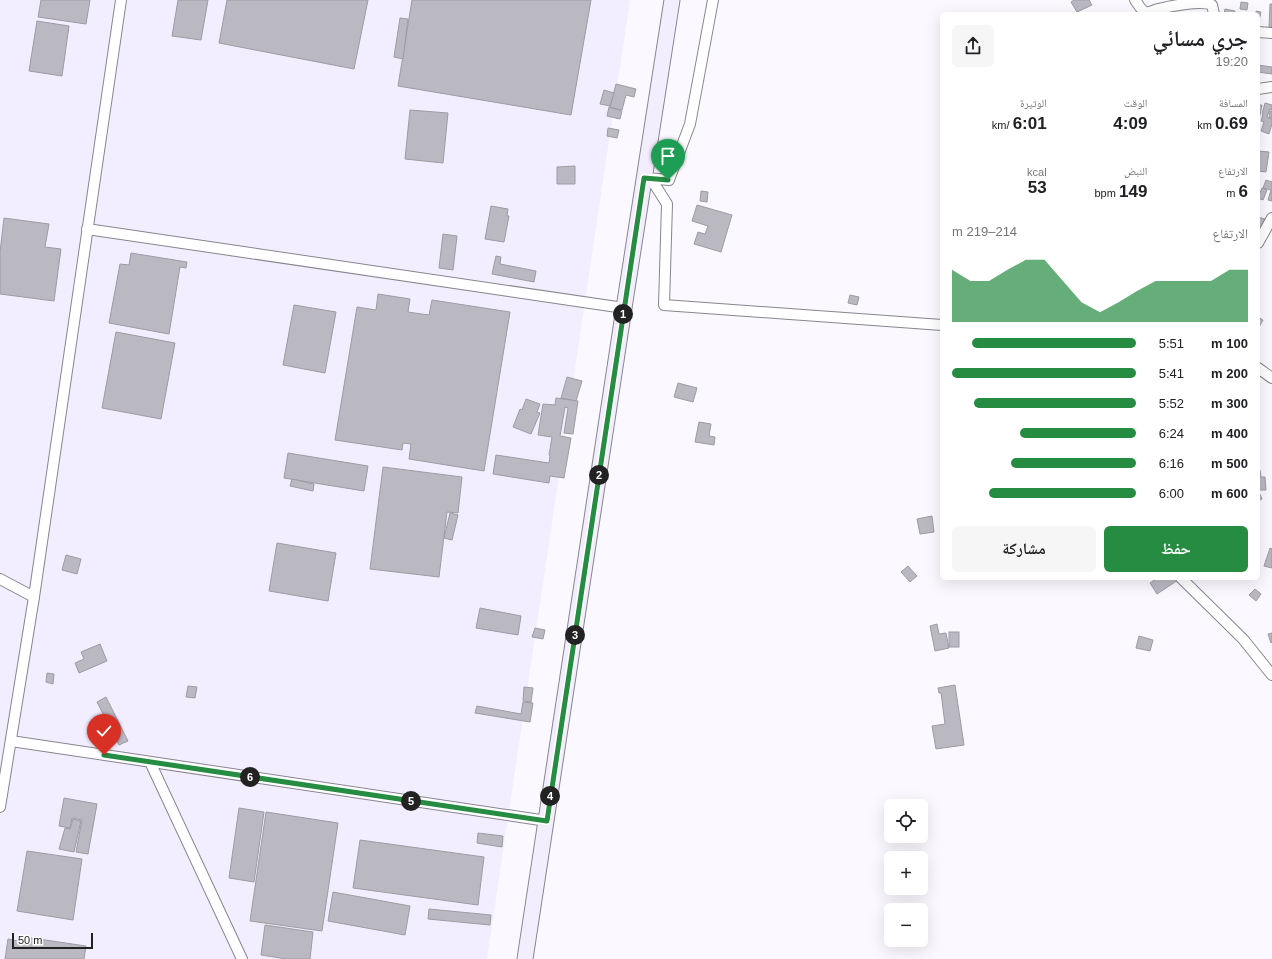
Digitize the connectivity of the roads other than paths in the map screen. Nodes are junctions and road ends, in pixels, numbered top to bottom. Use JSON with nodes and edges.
{"nodes":[{"id":1,"x":121,"y":0,"type":"edge"},
{"id":2,"x":672,"y":0,"type":"edge"},
{"id":3,"x":713,"y":0,"type":"edge"},
{"id":4,"x":1135,"y":0,"type":"edge"},
{"id":5,"x":1148,"y":12,"type":"edge"},
{"id":6,"x":1148,"y":12,"type":"edge"},
{"id":7,"x":1214,"y":12,"type":"edge"},
{"id":8,"x":1260,"y":32,"type":"edge"},
{"id":9,"x":1272,"y":33,"type":"edge"},
{"id":10,"x":1272,"y":87,"type":"edge"},
{"id":11,"x":1260,"y":89,"type":"edge"},
{"id":12,"x":644,"y":178,"type":"junction"},
{"id":13,"x":1272,"y":218,"type":"edge"},
{"id":14,"x":87,"y":229,"type":"junction"},
{"id":15,"x":1260,"y":239,"type":"edge"},
{"id":16,"x":624,"y":308,"type":"junction"},
{"id":17,"x":940,"y":325,"type":"edge"},
{"id":18,"x":1260,"y":369,"type":"edge"},
{"id":19,"x":1272,"y":378,"type":"edge"},
{"id":20,"x":0,"y":579,"type":"edge"},
{"id":21,"x":1183,"y":580,"type":"edge"},
{"id":22,"x":34,"y":597,"type":"junction"},
{"id":23,"x":1272,"y":675,"type":"edge"},
{"id":24,"x":11,"y":741,"type":"junction"},
{"id":25,"x":150,"y":762,"type":"junction"},
{"id":26,"x":0,"y":807,"type":"edge"},
{"id":27,"x":547,"y":821,"type":"junction"},
{"id":28,"x":242,"y":959,"type":"edge"},
{"id":29,"x":526,"y":959,"type":"edge"}],
"edges":[{"from":1,"to":14,"type":"street"},
{"from":2,"to":12,"type":"street"},
{"from":3,"to":12,"type":"street"},
{"from":4,"to":6,"type":"street"},
{"from":5,"to":7,"type":"street"},
{"from":8,"to":9,"type":"street"},
{"from":10,"to":11,"type":"street"},
{"from":12,"to":16,"type":"street"},
{"from":12,"to":17,"type":"street"},
{"from":13,"to":15,"type":"street"},
{"from":14,"to":16,"type":"street"},
{"from":14,"to":22,"type":"street"},
{"from":16,"to":27,"type":"street"},
{"from":18,"to":19,"type":"street"},
{"from":20,"to":22,"type":"street"},
{"from":21,"to":23,"type":"street"},
{"from":22,"to":24,"type":"street"},
{"from":24,"to":25,"type":"street"},
{"from":24,"to":26,"type":"street"},
{"from":25,"to":27,"type":"street"},
{"from":25,"to":28,"type":"street"},
{"from":27,"to":29,"type":"street"}]}
